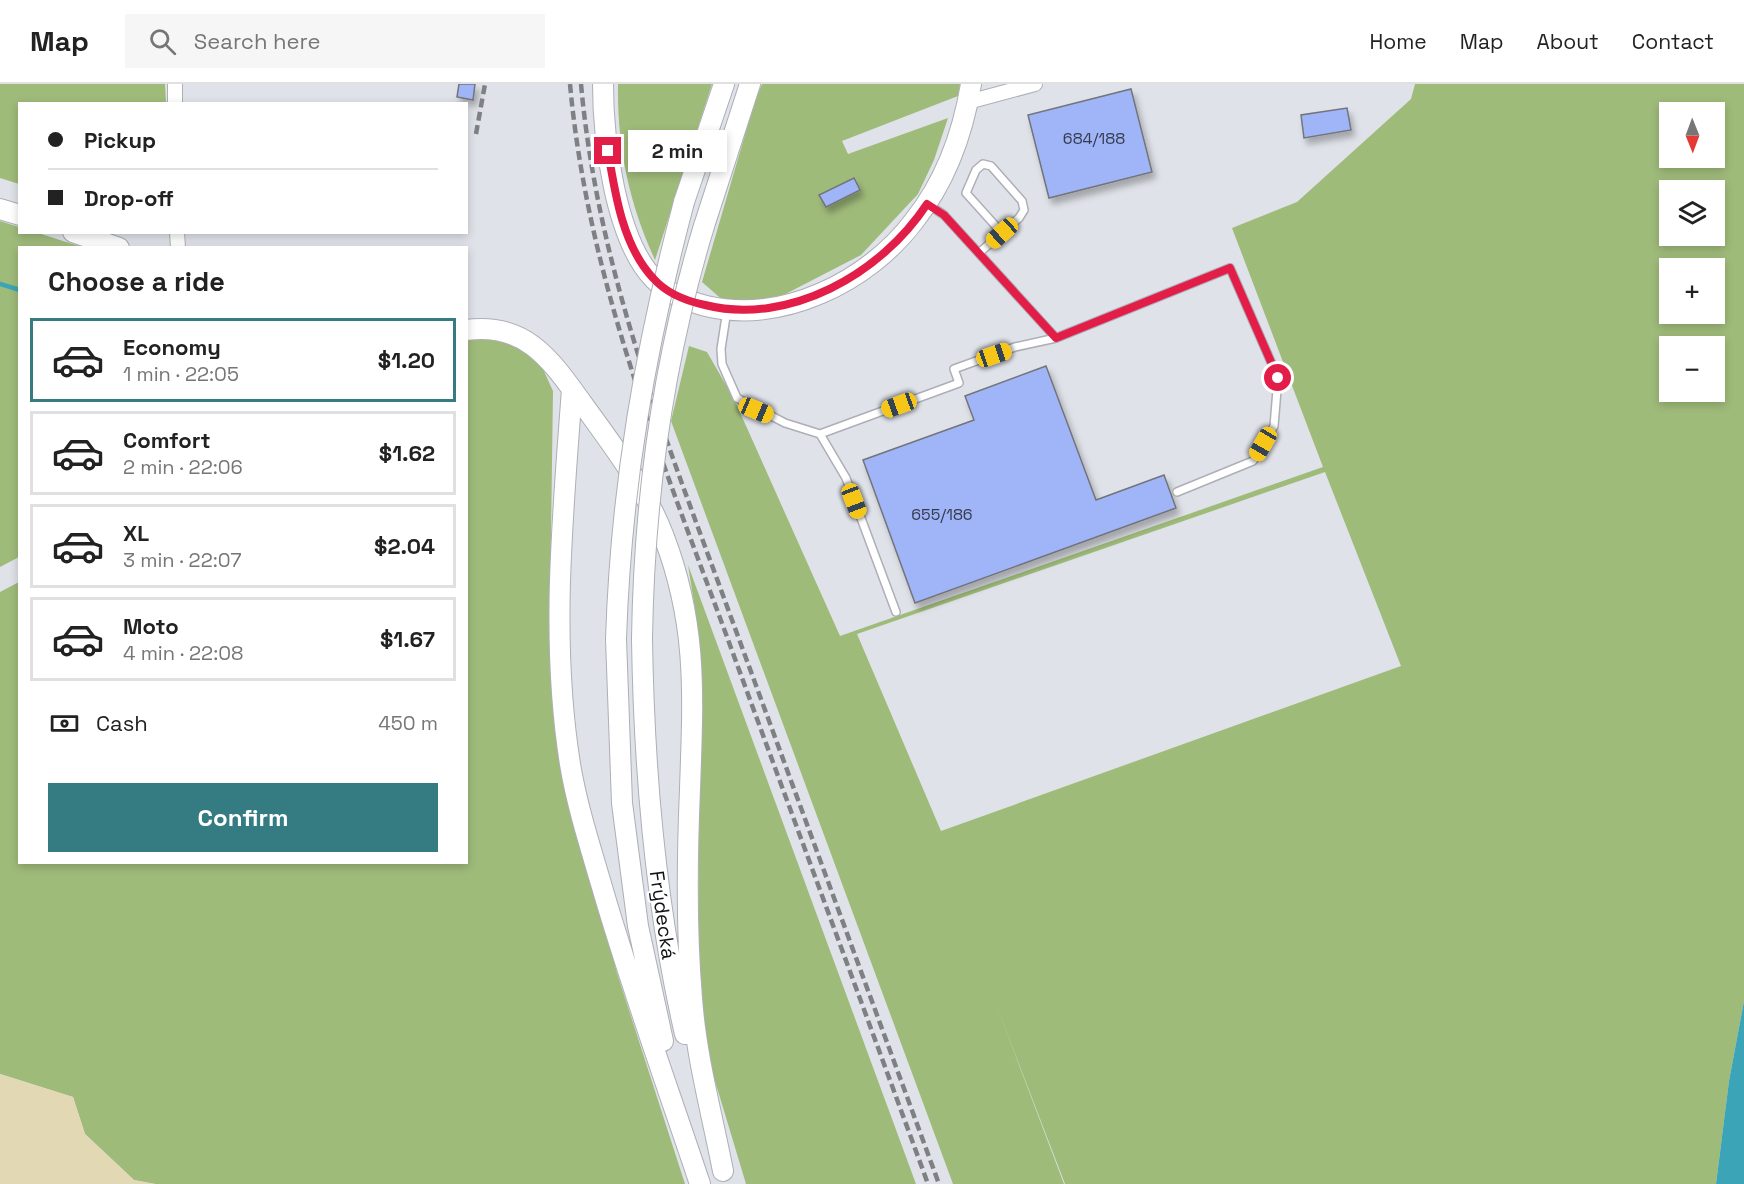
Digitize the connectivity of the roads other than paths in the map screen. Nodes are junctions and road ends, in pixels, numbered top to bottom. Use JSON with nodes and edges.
{"nodes":[{"id":1,"x":175,"y":84,"type":"edge"},
{"id":2,"x":603,"y":84,"type":"edge"},
{"id":3,"x":724,"y":84,"type":"edge"},
{"id":4,"x":750,"y":84,"type":"edge"},
{"id":5,"x":1035,"y":84,"type":"edge"},
{"id":6,"x":970,"y":93,"type":"edge"},
{"id":7,"x":175,"y":102,"type":"edge"},
{"id":8,"x":927,"y":204,"type":"junction"},
{"id":9,"x":0,"y":209,"type":"edge"},
{"id":10,"x":18,"y":214,"type":"edge"},
{"id":11,"x":1002,"y":233,"type":"junction"},
{"id":12,"x":79,"y":234,"type":"edge"},
{"id":13,"x":113,"y":246,"type":"edge"},
{"id":14,"x":979,"y":253,"type":"junction"},
{"id":15,"x":727,"y":310,"type":"junction"},
{"id":16,"x":468,"y":330,"type":"edge"},
{"id":17,"x":1056,"y":338,"type":"junction"},
{"id":18,"x":572,"y":388,"type":"junction"},
{"id":19,"x":820,"y":434,"type":"junction"},
{"id":20,"x":1177,"y":492,"type":"dead end"},
{"id":21,"x":896,"y":612,"type":"dead end"},
{"id":22,"x":725,"y":1178,"type":"edge"},
{"id":23,"x":700,"y":1184,"type":"edge"}],
"edges":[{"from":1,"to":7,"type":"street"},
{"from":2,"to":15,"type":"main road"},
{"from":3,"to":23,"type":"main road","name":"Frýdecká","bridge":true},
{"from":4,"to":22,"type":"main road","name":"Frýdecká","bridge":true},
{"from":5,"to":6,"type":"street"},
{"from":6,"to":8,"type":"main road"},
{"from":8,"to":14,"type":"lane"},
{"from":8,"to":15,"type":"main road"},
{"from":9,"to":10,"type":"main road"},
{"from":11,"to":11,"type":"lane"},
{"from":11,"to":14,"type":"lane"},
{"from":12,"to":13,"type":"main road"},
{"from":14,"to":17,"type":"lane"},
{"from":15,"to":19,"type":"lane"},
{"from":16,"to":18,"type":"main road"},
{"from":17,"to":19,"type":"lane"},
{"from":17,"to":20,"type":"lane"},
{"from":18,"to":22,"type":"main road"},
{"from":18,"to":23,"type":"main road"},
{"from":19,"to":21,"type":"lane"}]}
